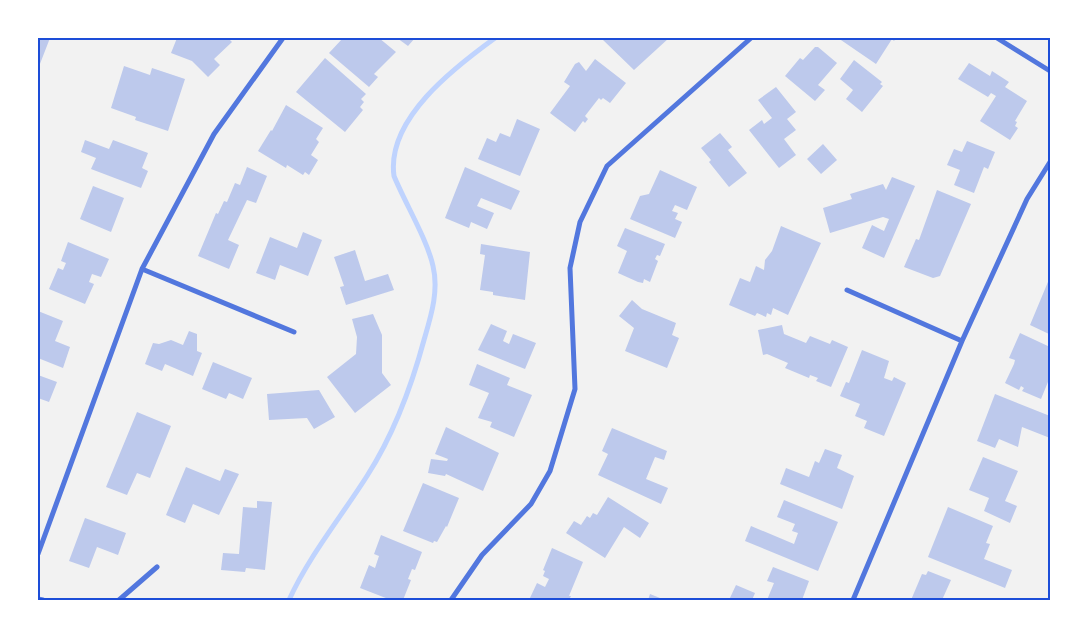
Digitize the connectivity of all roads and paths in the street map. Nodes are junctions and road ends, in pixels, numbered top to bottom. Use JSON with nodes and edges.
{"nodes":[{"id":1,"x":283,"y":38,"type":"edge"},
{"id":2,"x":750,"y":38,"type":"edge"},
{"id":3,"x":997,"y":38,"type":"edge"},
{"id":4,"x":1050,"y":71,"type":"edge"},
{"id":5,"x":1050,"y":162,"type":"edge"},
{"id":6,"x":142,"y":269,"type":"junction"},
{"id":7,"x":847,"y":290,"type":"dead end"},
{"id":8,"x":294,"y":332,"type":"dead end"},
{"id":9,"x":962,"y":341,"type":"junction"},
{"id":10,"x":38,"y":554,"type":"edge"},
{"id":11,"x":157,"y":567,"type":"dead end"},
{"id":12,"x":38,"y":599,"type":"edge"},
{"id":13,"x":43,"y":600,"type":"edge"},
{"id":14,"x":120,"y":600,"type":"edge"},
{"id":15,"x":451,"y":600,"type":"edge"},
{"id":16,"x":853,"y":600,"type":"edge"}],
"edges":[{"from":1,"to":6,"type":"street"},
{"from":2,"to":15,"type":"street"},
{"from":3,"to":4,"type":"street"},
{"from":5,"to":9,"type":"street"},
{"from":6,"to":8,"type":"street"},
{"from":6,"to":10,"type":"street"},
{"from":7,"to":9,"type":"street"},
{"from":9,"to":16,"type":"street"},
{"from":11,"to":14,"type":"street"},
{"from":12,"to":13,"type":"street"}]}
